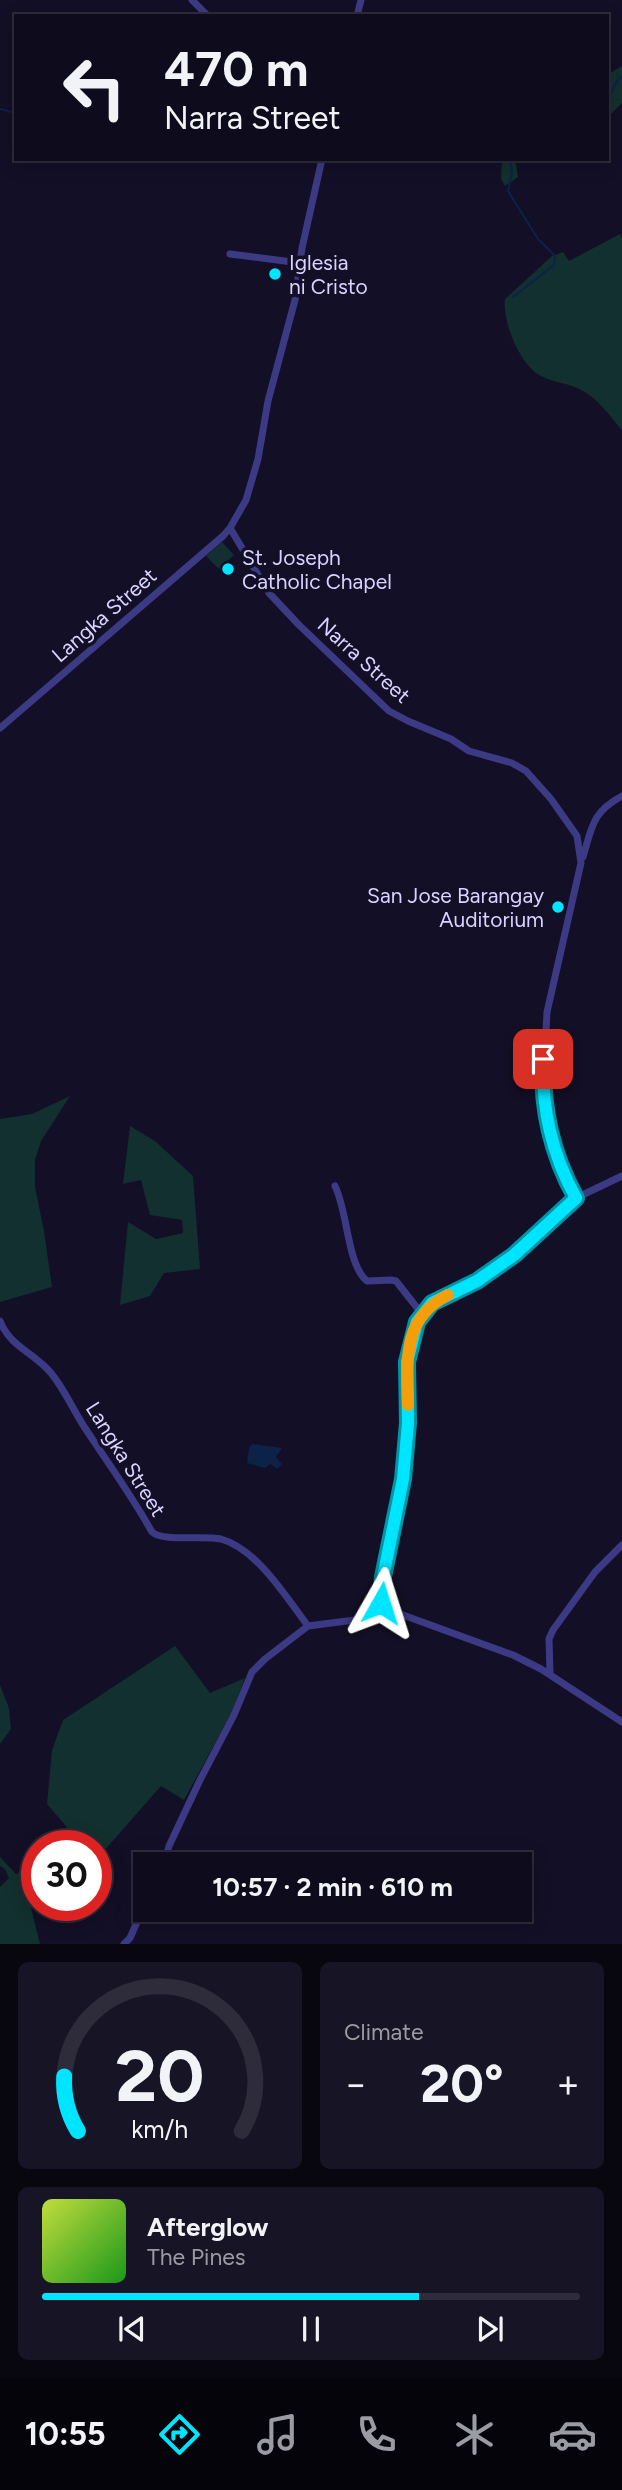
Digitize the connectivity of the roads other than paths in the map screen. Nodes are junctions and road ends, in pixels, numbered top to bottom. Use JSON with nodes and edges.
{"nodes":[{"id":1,"x":192,"y":0,"type":"edge"},
{"id":2,"x":206,"y":14,"type":"edge"},
{"id":3,"x":322,"y":161,"type":"edge"},
{"id":4,"x":230,"y":254,"type":"dead end"},
{"id":5,"x":300,"y":263,"type":"junction"},
{"id":6,"x":230,"y":528,"type":"junction"},
{"id":7,"x":0,"y":728,"type":"edge"},
{"id":8,"x":622,"y":796,"type":"edge"},
{"id":9,"x":590,"y":827,"type":"junction"},
{"id":10,"x":572,"y":828,"type":"junction"},
{"id":11,"x":582,"y":863,"type":"junction"},
{"id":12,"x":622,"y":1176,"type":"edge"},
{"id":13,"x":335,"y":1186,"type":"dead end"},
{"id":14,"x":576,"y":1198,"type":"junction"},
{"id":15,"x":422,"y":1314,"type":"junction"},
{"id":16,"x":0,"y":1321,"type":"edge"},
{"id":17,"x":622,"y":1545,"type":"edge"},
{"id":18,"x":383,"y":1611,"type":"junction"},
{"id":19,"x":308,"y":1626,"type":"junction"},
{"id":20,"x":550,"y":1673,"type":"junction"},
{"id":21,"x":622,"y":1722,"type":"edge"},
{"id":22,"x":167,"y":1852,"type":"edge"},
{"id":23,"x":137,"y":1922,"type":"edge"},
{"id":24,"x":124,"y":1944,"type":"edge"}],
"edges":[{"from":1,"to":2,"type":"street"},
{"from":3,"to":5,"type":"street"},
{"from":4,"to":5,"type":"street"},
{"from":5,"to":6,"type":"street"},
{"from":6,"to":7,"type":"street","name":"Langka Street"},
{"from":6,"to":10,"type":"street","name":"Narra Street"},
{"from":8,"to":9,"type":"street"},
{"from":9,"to":10,"type":"street"},
{"from":9,"to":11,"type":"street"},
{"from":10,"to":11,"type":"street","name":"Narra Street"},
{"from":11,"to":14,"type":"street","name":"Narra Street"},
{"from":12,"to":14,"type":"street"},
{"from":13,"to":15,"type":"street"},
{"from":14,"to":15,"type":"street"},
{"from":15,"to":18,"type":"street"},
{"from":16,"to":19,"type":"street","name":"Langka Street"},
{"from":17,"to":20,"type":"street"},
{"from":18,"to":19,"type":"street"},
{"from":18,"to":20,"type":"street"},
{"from":19,"to":22,"type":"street"},
{"from":20,"to":21,"type":"street"},
{"from":23,"to":24,"type":"street"}]}
